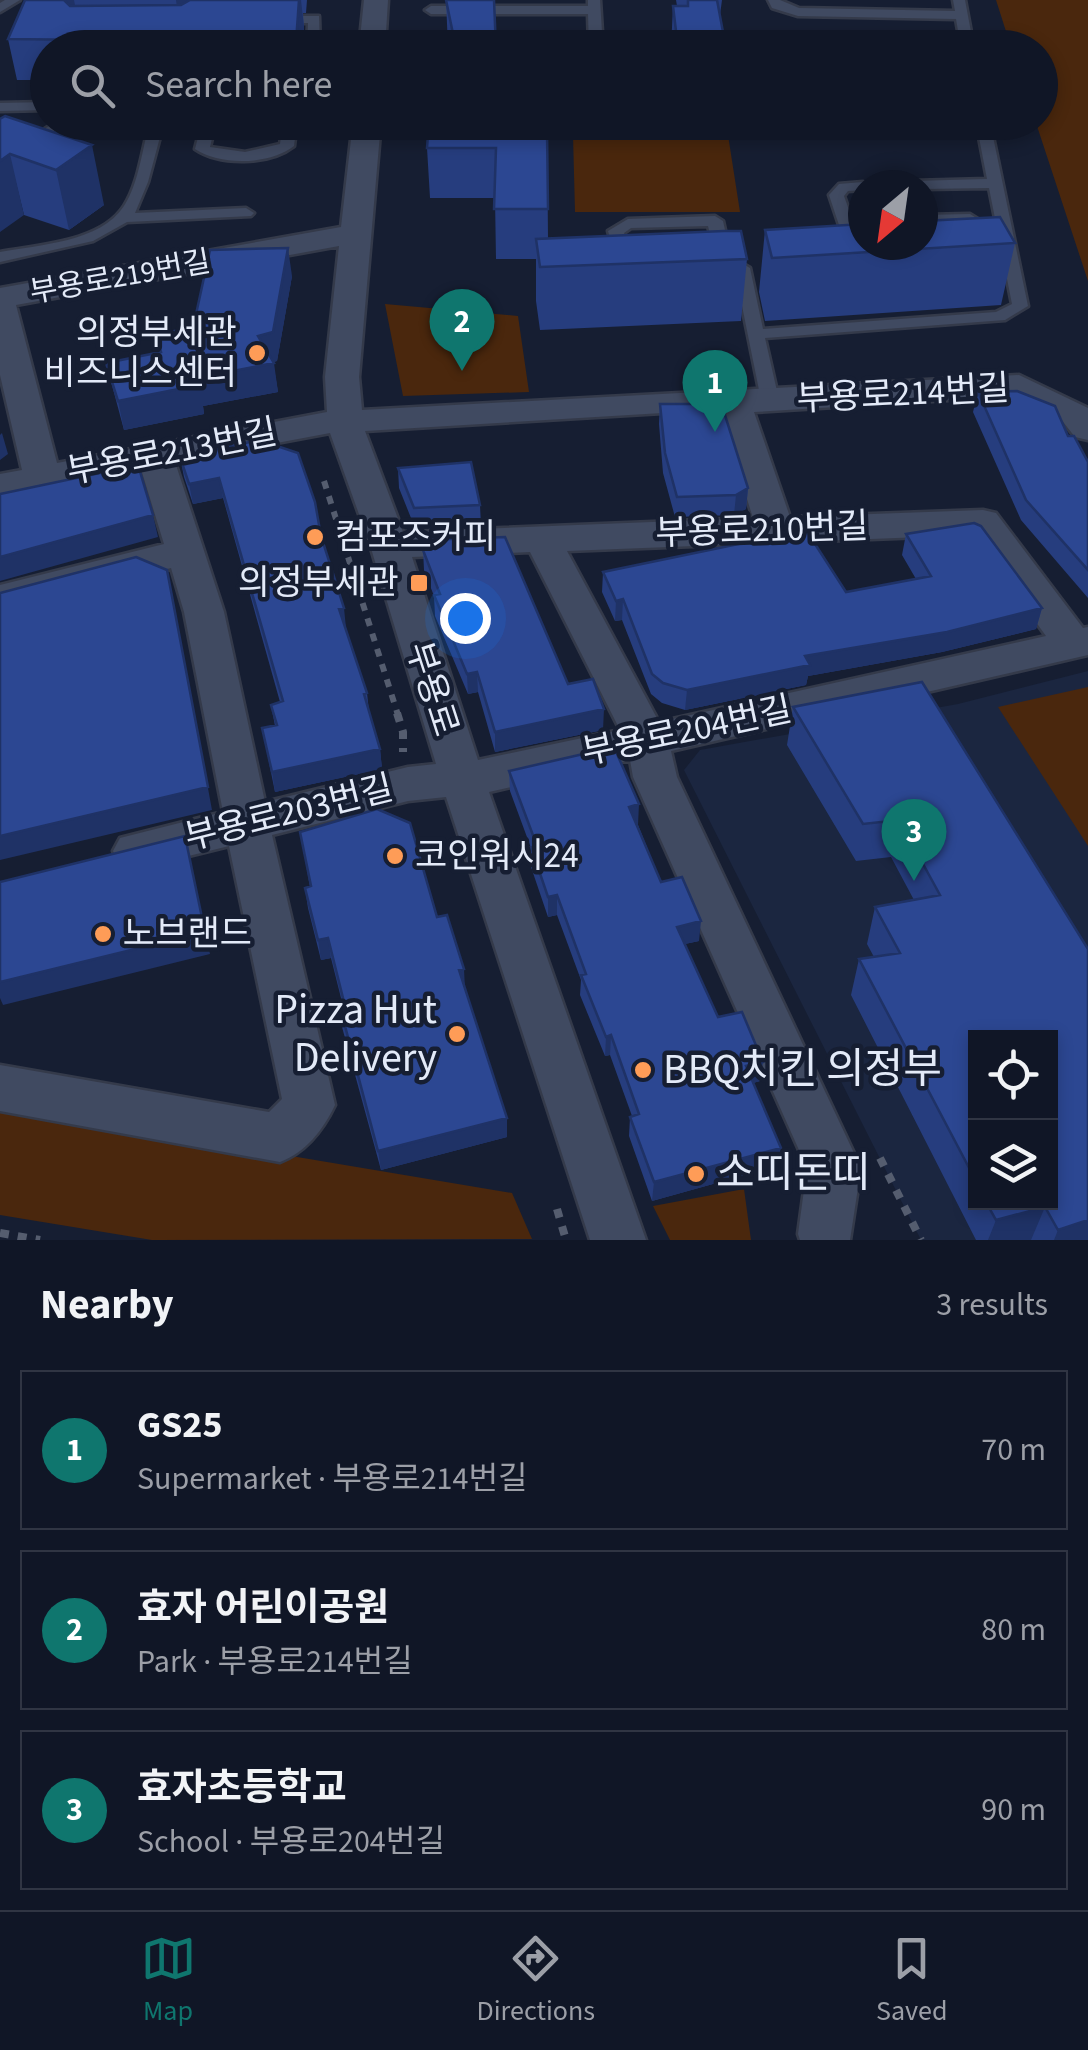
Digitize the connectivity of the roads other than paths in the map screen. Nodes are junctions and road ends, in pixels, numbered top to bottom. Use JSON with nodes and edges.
{"nodes":[{"id":1,"x":14,"y":0,"type":"edge"},
{"id":2,"x":376,"y":0,"type":"edge"},
{"id":3,"x":774,"y":0,"type":"edge"},
{"id":4,"x":959,"y":0,"type":"edge"},
{"id":5,"x":594,"y":5,"type":"edge"},
{"id":6,"x":0,"y":8,"type":"edge"},
{"id":7,"x":431,"y":10,"type":"dead end"},
{"id":8,"x":962,"y":15,"type":"junction"},
{"id":9,"x":263,"y":21,"type":"edge"},
{"id":10,"x":314,"y":30,"type":"edge"},
{"id":11,"x":374,"y":30,"type":"edge"},
{"id":12,"x":595,"y":30,"type":"edge"},
{"id":13,"x":965,"y":30,"type":"edge"},
{"id":14,"x":30,"y":106,"type":"edge"},
{"id":15,"x":0,"y":107,"type":"edge"},
{"id":16,"x":38,"y":140,"type":"edge"},
{"id":17,"x":152,"y":140,"type":"edge"},
{"id":18,"x":204,"y":140,"type":"edge"},
{"id":19,"x":288,"y":140,"type":"edge"},
{"id":20,"x":366,"y":140,"type":"edge"},
{"id":21,"x":987,"y":140,"type":"edge"},
{"id":22,"x":0,"y":165,"type":"edge"},
{"id":23,"x":995,"y":183,"type":"junction"},
{"id":24,"x":938,"y":184,"type":"edge"},
{"id":25,"x":848,"y":187,"type":"edge"},
{"id":26,"x":246,"y":212,"type":"dead end"},
{"id":27,"x":848,"y":213,"type":"edge"},
{"id":28,"x":121,"y":218,"type":"junction"},
{"id":29,"x":1002,"y":218,"type":"junction"},
{"id":30,"x":938,"y":220,"type":"edge"},
{"id":31,"x":358,"y":234,"type":"junction"},
{"id":32,"x":0,"y":257,"type":"edge"},
{"id":33,"x":991,"y":258,"type":"edge"},
{"id":34,"x":1010,"y":258,"type":"junction"},
{"id":35,"x":724,"y":260,"type":"junction"},
{"id":36,"x":705,"y":261,"type":"edge"},
{"id":37,"x":646,"y":264,"type":"edge"},
{"id":38,"x":0,"y":301,"type":"edge"},
{"id":39,"x":756,"y":334,"type":"junction"},
{"id":40,"x":770,"y":400,"type":"junction"},
{"id":41,"x":734,"y":402,"type":"junction"},
{"id":42,"x":345,"y":423,"type":"junction"},
{"id":43,"x":1088,"y":429,"type":"edge"},
{"id":44,"x":156,"y":455,"type":"junction"},
{"id":45,"x":42,"y":478,"type":"junction"},
{"id":46,"x":0,"y":486,"type":"edge"},
{"id":47,"x":774,"y":529,"type":"junction"},
{"id":48,"x":541,"y":537,"type":"junction"},
{"id":49,"x":389,"y":546,"type":"junction"},
{"id":50,"x":187,"y":551,"type":"junction"},
{"id":51,"x":0,"y":599,"type":"edge"},
{"id":52,"x":1081,"y":643,"type":"edge"},
{"id":53,"x":648,"y":742,"type":"junction"},
{"id":54,"x":462,"y":779,"type":"junction"},
{"id":55,"x":248,"y":824,"type":"junction"},
{"id":56,"x":95,"y":860,"type":"edge"},
{"id":57,"x":0,"y":1088,"type":"edge"},
{"id":58,"x":825,"y":1234,"type":"dead end"},
{"id":59,"x":618,"y":1240,"type":"edge"}],
"edges":[{"from":1,"to":6,"type":"lane"},
{"from":2,"to":11,"type":"street"},
{"from":3,"to":8,"type":"lane"},
{"from":4,"to":8,"type":"lane"},
{"from":5,"to":7,"type":"lane"},
{"from":5,"to":12,"type":"lane"},
{"from":8,"to":13,"type":"lane"},
{"from":9,"to":10,"type":"lane"},
{"from":14,"to":15,"type":"lane"},
{"from":16,"to":22,"type":"lane"},
{"from":17,"to":28,"type":"lane"},
{"from":18,"to":19,"type":"lane"},
{"from":20,"to":31,"type":"street","name":"부용로"},
{"from":21,"to":23,"type":"lane"},
{"from":23,"to":24,"type":"lane"},
{"from":23,"to":29,"type":"lane"},
{"from":25,"to":27,"type":"lane"},
{"from":26,"to":28,"type":"lane"},
{"from":28,"to":32,"type":"lane"},
{"from":29,"to":30,"type":"lane"},
{"from":29,"to":34,"type":"lane"},
{"from":31,"to":38,"type":"street","name":"부용로219번길"},
{"from":31,"to":42,"type":"street","name":"부용로"},
{"from":33,"to":34,"type":"lane"},
{"from":34,"to":39,"type":"lane"},
{"from":35,"to":36,"type":"lane"},
{"from":35,"to":37,"type":"lane"},
{"from":35,"to":39,"type":"lane"},
{"from":38,"to":45,"type":"street"},
{"from":39,"to":40,"type":"lane"},
{"from":40,"to":41,"type":"street","name":"부용로214번길"},
{"from":40,"to":43,"type":"street","name":"부용로214번길"},
{"from":41,"to":42,"type":"street","name":"부용로214번길"},
{"from":41,"to":47,"type":"street"},
{"from":42,"to":44,"type":"street","name":"부용로213번길"},
{"from":42,"to":49,"type":"street","name":"부용로"},
{"from":44,"to":45,"type":"street","name":"부용로213번길"},
{"from":44,"to":50,"type":"street"},
{"from":45,"to":46,"type":"street","name":"부용로213번길"},
{"from":47,"to":48,"type":"street","name":"부용로210번길"},
{"from":47,"to":52,"type":"street","name":"부용로210번길"},
{"from":48,"to":49,"type":"street","name":"부용로210번길"},
{"from":48,"to":53,"type":"street"},
{"from":49,"to":54,"type":"street","name":"부용로"},
{"from":50,"to":51,"type":"street"},
{"from":50,"to":55,"type":"street"},
{"from":52,"to":53,"type":"street","name":"부용로204번길"},
{"from":53,"to":54,"type":"street","name":"부용로204번길"},
{"from":53,"to":58,"type":"street"},
{"from":54,"to":55,"type":"street","name":"부용로203번길"},
{"from":54,"to":59,"type":"street","name":"부용로"},
{"from":55,"to":56,"type":"street","name":"부용로203번길"},
{"from":55,"to":57,"type":"street"}]}
